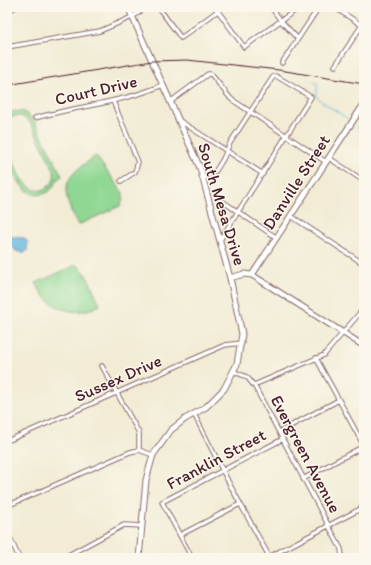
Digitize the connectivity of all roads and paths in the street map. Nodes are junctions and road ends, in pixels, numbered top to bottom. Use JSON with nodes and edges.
{"nodes":[{"id":1,"x":14,"y":7,"type":"edge"},
{"id":2,"x":128,"y":7,"type":"edge"},
{"id":3,"x":147,"y":7,"type":"edge"},
{"id":4,"x":158,"y":7,"type":"edge"},
{"id":5,"x":214,"y":7,"type":"edge"},
{"id":6,"x":223,"y":7,"type":"edge"},
{"id":7,"x":271,"y":7,"type":"edge"},
{"id":8,"x":300,"y":7,"type":"edge"},
{"id":9,"x":319,"y":7,"type":"edge"},
{"id":10,"x":334,"y":7,"type":"edge"},
{"id":11,"x":7,"y":11,"type":"edge"},
{"id":12,"x":218,"y":11,"type":"junction"},
{"id":13,"x":132,"y":17,"type":"junction"},
{"id":14,"x":281,"y":21,"type":"junction"},
{"id":15,"x":363,"y":24,"type":"edge"},
{"id":16,"x":298,"y":39,"type":"junction"},
{"id":17,"x":7,"y":46,"type":"edge"},
{"id":18,"x":282,"y":63,"type":"dead end"},
{"id":19,"x":335,"y":66,"type":"dead end"},
{"id":20,"x":163,"y":84,"type":"junction"},
{"id":21,"x":113,"y":101,"type":"junction"},
{"id":22,"x":170,"y":102,"type":"junction"},
{"id":23,"x":364,"y":104,"type":"edge"},
{"id":24,"x":251,"y":112,"type":"junction"},
{"id":25,"x":35,"y":118,"type":"dead end"},
{"id":26,"x":179,"y":120,"type":"junction"},
{"id":27,"x":288,"y":136,"type":"junction"},
{"id":28,"x":227,"y":151,"type":"junction"},
{"id":29,"x":328,"y":160,"type":"junction"},
{"id":30,"x":263,"y":174,"type":"junction"},
{"id":31,"x":203,"y":179,"type":"junction"},
{"id":32,"x":121,"y":181,"type":"dead end"},
{"id":33,"x":364,"y":181,"type":"edge"},
{"id":34,"x":219,"y":199,"type":"dead end"},
{"id":35,"x":238,"y":211,"type":"junction"},
{"id":36,"x":291,"y":216,"type":"junction"},
{"id":37,"x":277,"y":238,"type":"junction"},
{"id":38,"x":220,"y":240,"type":"junction"},
{"id":39,"x":364,"y":264,"type":"edge"},
{"id":40,"x":252,"y":275,"type":"junction"},
{"id":41,"x":230,"y":278,"type":"junction"},
{"id":42,"x":364,"y":308,"type":"edge"},
{"id":43,"x":341,"y":333,"type":"junction"},
{"id":44,"x":242,"y":343,"type":"junction"},
{"id":45,"x":364,"y":346,"type":"edge"},
{"id":46,"x":316,"y":358,"type":"junction"},
{"id":47,"x":102,"y":366,"type":"dead end"},
{"id":48,"x":235,"y":372,"type":"junction"},
{"id":49,"x":254,"y":385,"type":"junction"},
{"id":50,"x":117,"y":392,"type":"junction"},
{"id":51,"x":339,"y":400,"type":"junction"},
{"id":52,"x":194,"y":414,"type":"junction"},
{"id":53,"x":279,"y":432,"type":"junction"},
{"id":54,"x":283,"y":439,"type":"junction"},
{"id":55,"x":7,"y":441,"type":"edge"},
{"id":56,"x":364,"y":446,"type":"edge"},
{"id":57,"x":139,"y":450,"type":"junction"},
{"id":58,"x":153,"y":455,"type":"junction"},
{"id":59,"x":223,"y":470,"type":"junction"},
{"id":60,"x":303,"y":479,"type":"junction"},
{"id":61,"x":240,"y":504,"type":"junction"},
{"id":62,"x":7,"y":506,"type":"edge"},
{"id":63,"x":364,"y":507,"type":"edge"},
{"id":64,"x":142,"y":526,"type":"junction"},
{"id":65,"x":328,"y":526,"type":"junction"},
{"id":66,"x":7,"y":531,"type":"edge"},
{"id":67,"x":180,"y":535,"type":"junction"},
{"id":68,"x":18,"y":558,"type":"edge"},
{"id":69,"x":63,"y":558,"type":"edge"},
{"id":70,"x":140,"y":558,"type":"edge"},
{"id":71,"x":192,"y":558,"type":"edge"},
{"id":72,"x":269,"y":558,"type":"edge"},
{"id":73,"x":342,"y":558,"type":"edge"}],
"edges":[{"from":1,"to":11,"type":"main road"},
{"from":2,"to":13,"type":"main road","name":"South Mesa Drive"},
{"from":3,"to":13,"type":"street"},
{"from":4,"to":12,"type":"street"},
{"from":5,"to":12,"type":"street"},
{"from":6,"to":12,"type":"street"},
{"from":7,"to":14,"type":"street"},
{"from":8,"to":14,"type":"street"},
{"from":9,"to":16,"type":"street"},
{"from":10,"to":15,"type":"street"},
{"from":12,"to":14,"type":"street"},
{"from":13,"to":17,"type":"street"},
{"from":13,"to":20,"type":"main road","name":"South Mesa Drive"},
{"from":14,"to":16,"type":"street"},
{"from":15,"to":19,"type":"street"},
{"from":16,"to":18,"type":"street"},
{"from":20,"to":21,"type":"street","name":"Court Drive"},
{"from":20,"to":22,"type":"main road","name":"South Mesa Drive"},
{"from":21,"to":25,"type":"street","name":"Court Drive"},
{"from":21,"to":32,"type":"street"},
{"from":22,"to":24,"type":"street"},
{"from":22,"to":26,"type":"main road","name":"South Mesa Drive"},
{"from":23,"to":29,"type":"main road","name":"Danville Street"},
{"from":24,"to":27,"type":"street"},
{"from":24,"to":27,"type":"street"},
{"from":24,"to":28,"type":"street"},
{"from":26,"to":28,"type":"street"},
{"from":26,"to":31,"type":"main road","name":"South Mesa Drive"},
{"from":27,"to":29,"type":"street"},
{"from":27,"to":30,"type":"street"},
{"from":28,"to":30,"type":"street"},
{"from":28,"to":31,"type":"street"},
{"from":29,"to":33,"type":"street"},
{"from":29,"to":36,"type":"main road","name":"Danville Street"},
{"from":30,"to":35,"type":"street"},
{"from":31,"to":38,"type":"main road","name":"South Mesa Drive"},
{"from":34,"to":35,"type":"street"},
{"from":35,"to":37,"type":"street"},
{"from":35,"to":38,"type":"street"},
{"from":36,"to":37,"type":"main road","name":"Danville Street"},
{"from":36,"to":39,"type":"street"},
{"from":37,"to":40,"type":"main road","name":"Danville Street"},
{"from":38,"to":41,"type":"main road","name":"South Mesa Drive"},
{"from":40,"to":41,"type":"main road"},
{"from":40,"to":43,"type":"main road"},
{"from":41,"to":44,"type":"main road","name":"South Mesa Drive"},
{"from":42,"to":43,"type":"street"},
{"from":43,"to":45,"type":"main road"},
{"from":43,"to":46,"type":"street"},
{"from":44,"to":48,"type":"main road","name":"South Mesa Drive"},
{"from":44,"to":50,"type":"street","name":"Sussex Drive"},
{"from":46,"to":49,"type":"street"},
{"from":46,"to":51,"type":"street"},
{"from":47,"to":50,"type":"street"},
{"from":48,"to":49,"type":"street","name":"Evergreen Avenue"},
{"from":48,"to":52,"type":"main road","name":"South Mesa Drive"},
{"from":49,"to":53,"type":"street","name":"Evergreen Avenue"},
{"from":50,"to":55,"type":"street","name":"Sussex Drive"},
{"from":50,"to":57,"type":"street"},
{"from":51,"to":53,"type":"street"},
{"from":51,"to":56,"type":"street"},
{"from":52,"to":58,"type":"main road","name":"South Mesa Drive"},
{"from":52,"to":59,"type":"street"},
{"from":53,"to":54,"type":"street","name":"Evergreen Avenue"},
{"from":54,"to":59,"type":"street","name":"Franklin Street"},
{"from":54,"to":60,"type":"street","name":"Evergreen Avenue"},
{"from":56,"to":60,"type":"street"},
{"from":57,"to":58,"type":"street"},
{"from":57,"to":62,"type":"street"},
{"from":58,"to":64,"type":"main road","name":"South Mesa Drive"},
{"from":59,"to":61,"type":"street"},
{"from":59,"to":67,"type":"street","name":"Franklin Street"},
{"from":60,"to":65,"type":"street","name":"Evergreen Avenue"},
{"from":61,"to":67,"type":"street"},
{"from":61,"to":72,"type":"street"},
{"from":63,"to":65,"type":"street"},
{"from":64,"to":69,"type":"street"},
{"from":64,"to":70,"type":"main road","name":"South Mesa Drive"},
{"from":65,"to":72,"type":"street"},
{"from":65,"to":73,"type":"street","name":"Evergreen Avenue"},
{"from":66,"to":68,"type":"street"},
{"from":67,"to":71,"type":"street"}]}
